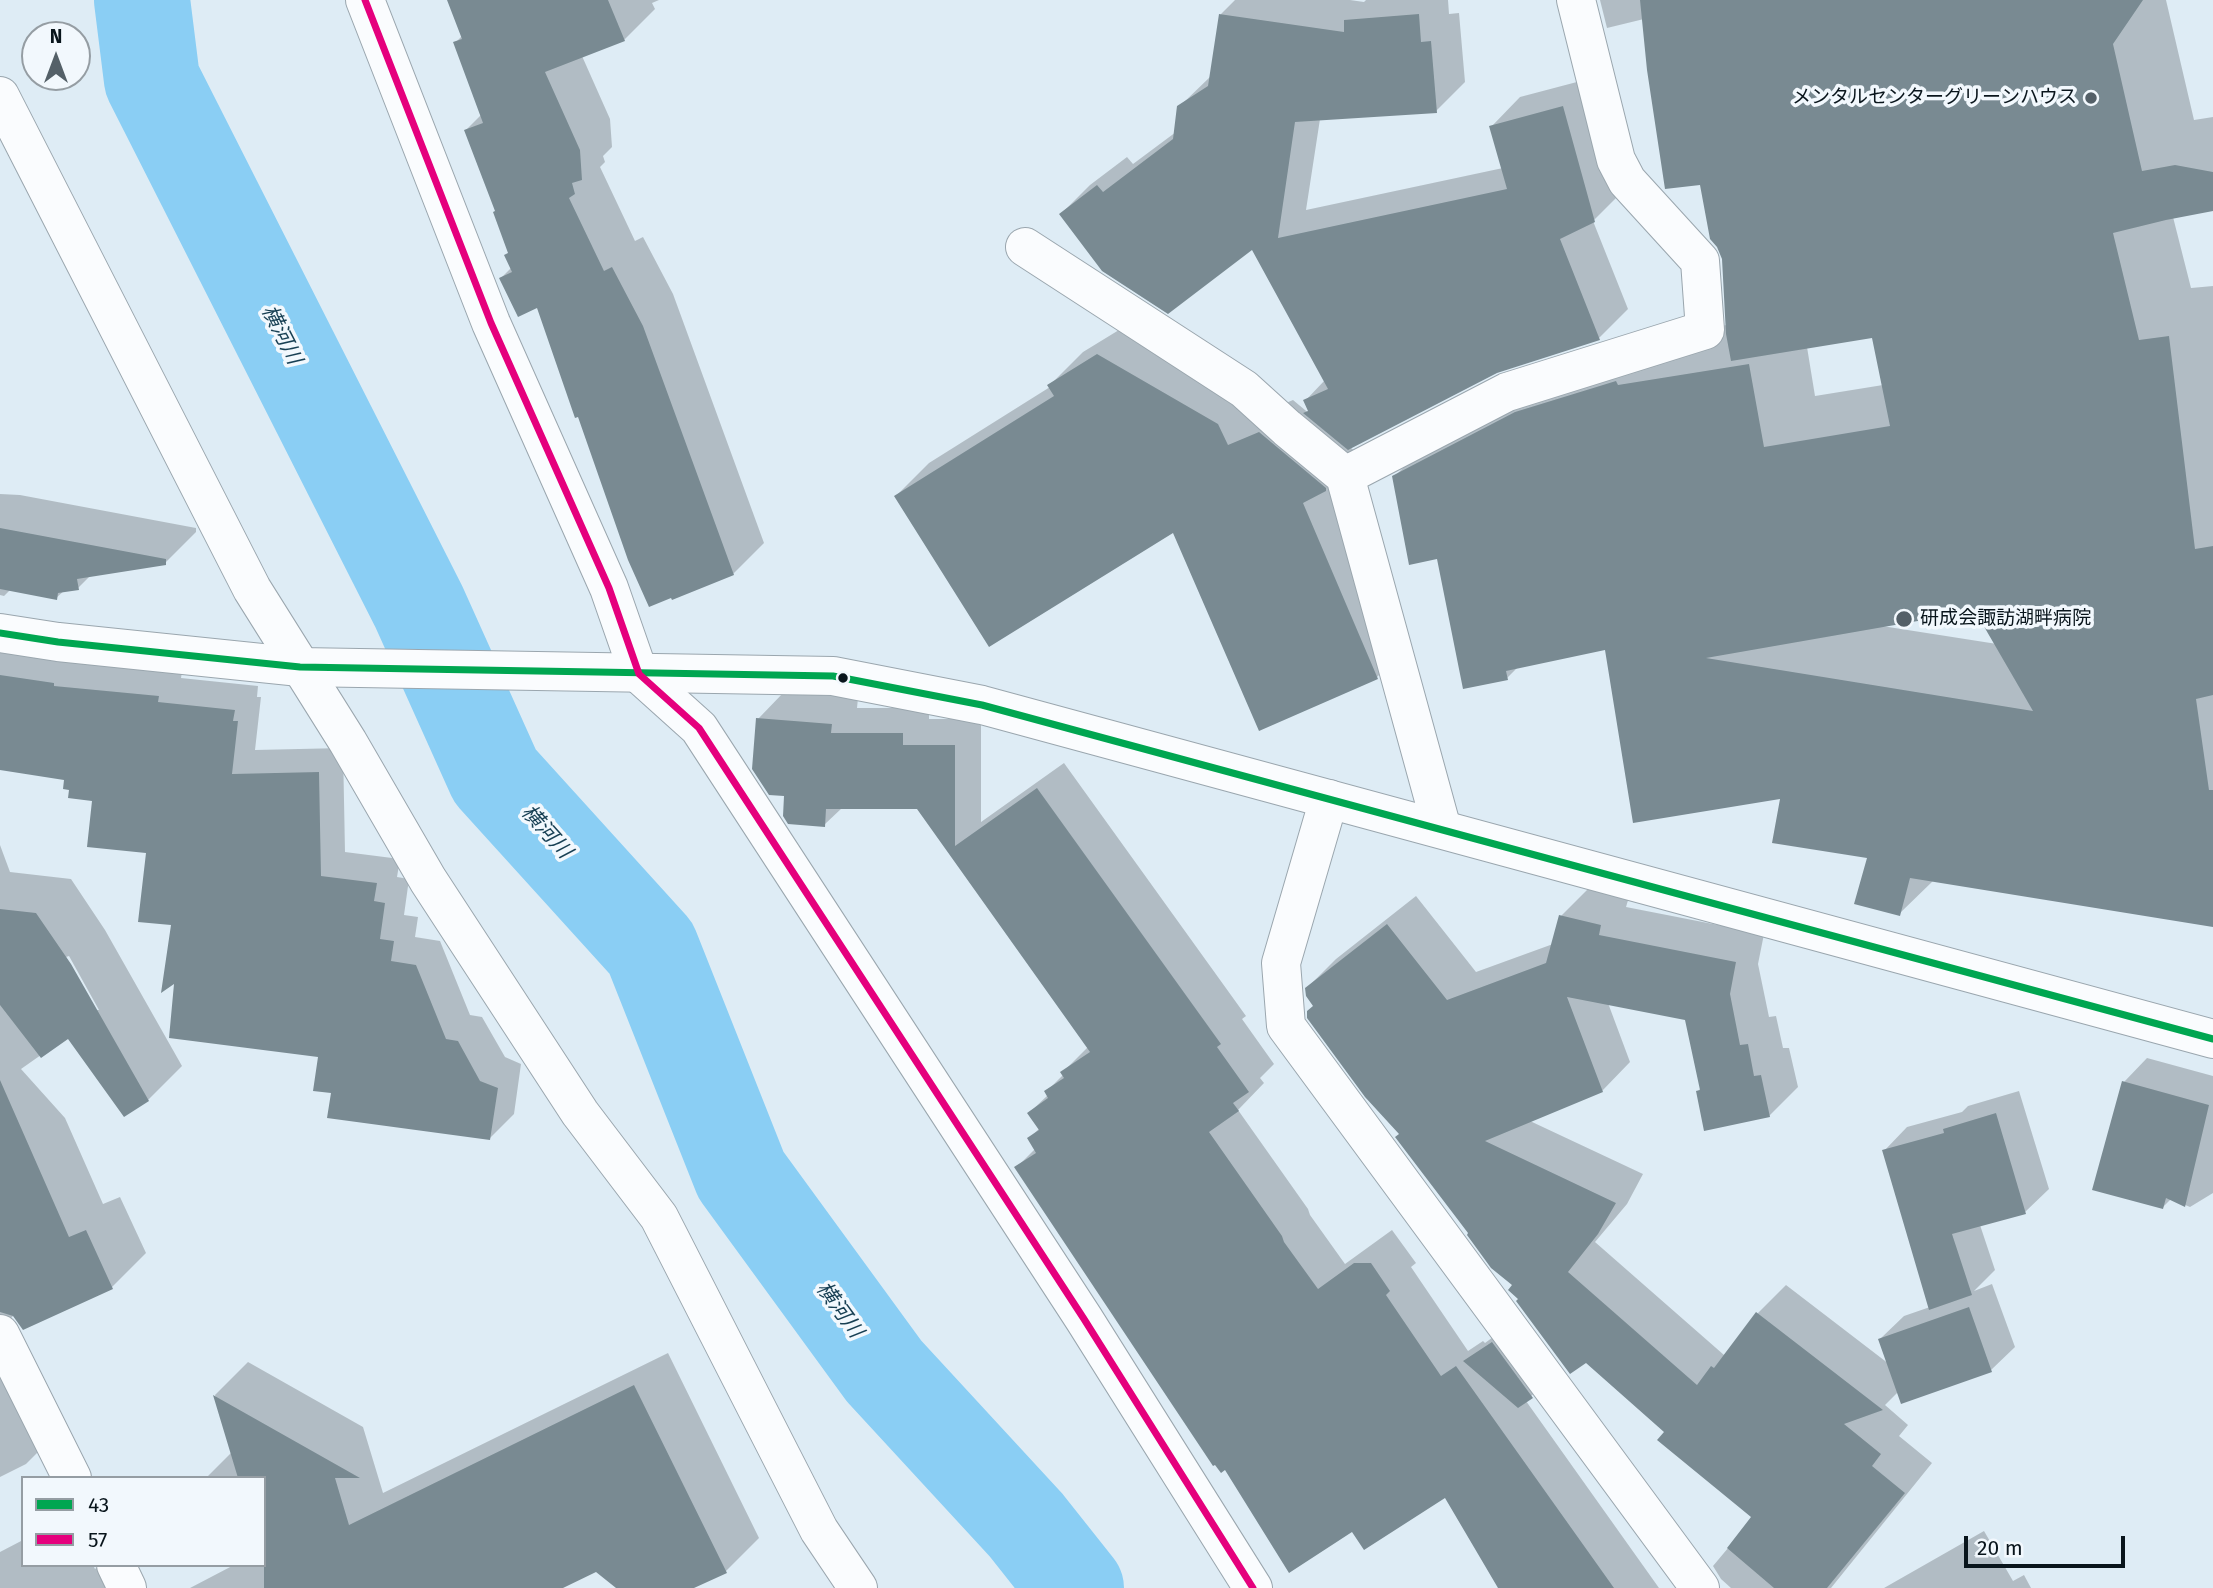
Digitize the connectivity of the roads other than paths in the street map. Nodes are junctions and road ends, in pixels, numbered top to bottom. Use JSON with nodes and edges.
{"nodes":[{"id":1,"x":365,"y":0,"type":"edge"},
{"id":2,"x":1576,"y":0,"type":"edge"},
{"id":3,"x":0,"y":96,"type":"edge"},
{"id":4,"x":1025,"y":247,"type":"dead end"},
{"id":5,"x":1345,"y":476,"type":"junction"},
{"id":6,"x":0,"y":633,"type":"edge"},
{"id":7,"x":312,"y":668,"type":"junction"},
{"id":8,"x":639,"y":674,"type":"junction"},
{"id":9,"x":1329,"y":799,"type":"junction"},
{"id":10,"x":1443,"y":829,"type":"junction"},
{"id":11,"x":2213,"y":1039,"type":"edge"},
{"id":12,"x":0,"y":1334,"type":"edge"},
{"id":13,"x":71,"y":1476,"type":"edge"},
{"id":14,"x":117,"y":1567,"type":"edge"},
{"id":15,"x":127,"y":1588,"type":"edge"},
{"id":16,"x":858,"y":1588,"type":"edge"},
{"id":17,"x":1253,"y":1588,"type":"edge"},
{"id":18,"x":1700,"y":1588,"type":"edge"}],
"edges":[{"from":1,"to":8,"type":"main road"},
{"from":2,"to":5,"type":"main road"},
{"from":3,"to":7,"type":"main road"},
{"from":4,"to":5,"type":"main road"},
{"from":5,"to":10,"type":"main road"},
{"from":6,"to":7,"type":"main road"},
{"from":7,"to":8,"type":"main road"},
{"from":7,"to":16,"type":"main road"},
{"from":8,"to":9,"type":"main road"},
{"from":8,"to":17,"type":"main road"},
{"from":9,"to":10,"type":"main road"},
{"from":9,"to":18,"type":"main road"},
{"from":10,"to":11,"type":"main road"},
{"from":12,"to":13,"type":"main road"},
{"from":14,"to":15,"type":"main road"}]}
